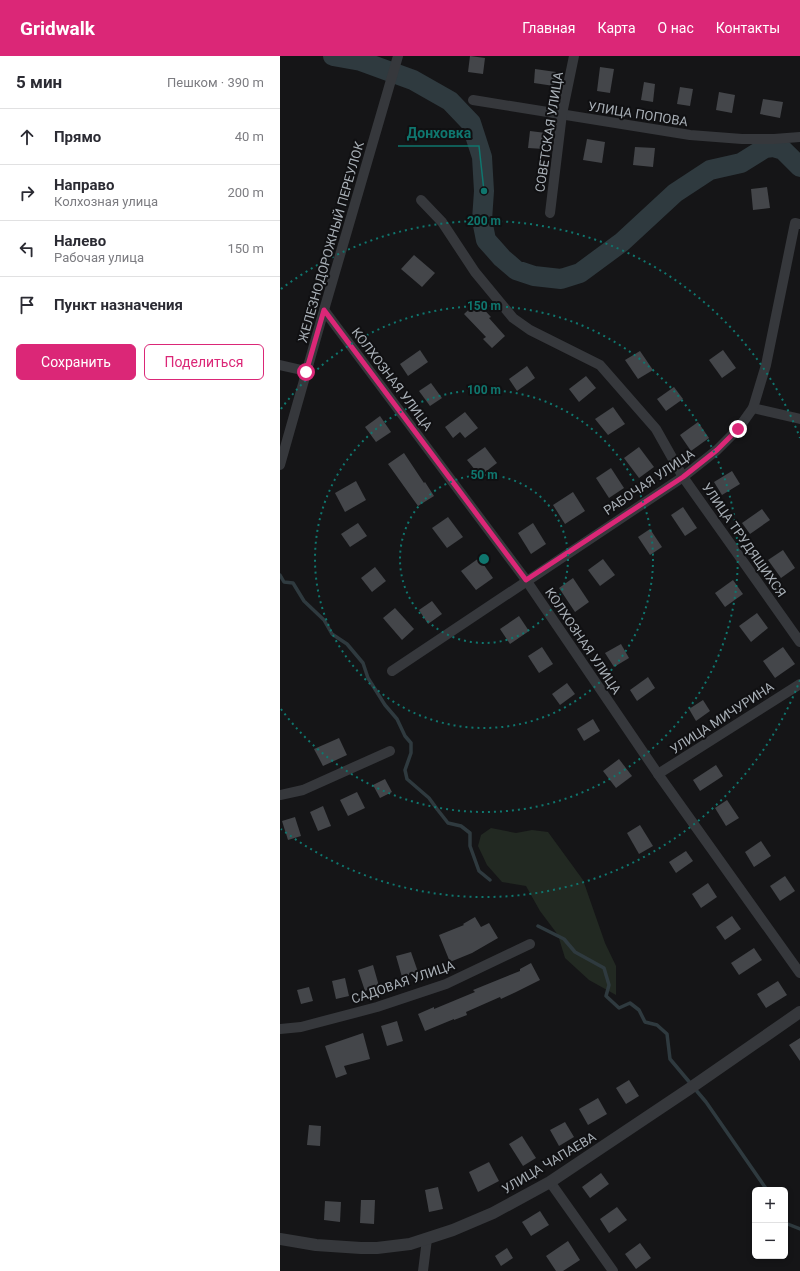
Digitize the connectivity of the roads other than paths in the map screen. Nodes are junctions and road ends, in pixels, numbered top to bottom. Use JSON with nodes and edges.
{"nodes":[{"id":1,"x":398,"y":56,"type":"edge"},
{"id":2,"x":574,"y":56,"type":"edge"},
{"id":3,"x":474,"y":100,"type":"dead end"},
{"id":4,"x":562,"y":114,"type":"junction"},
{"id":5,"x":800,"y":137,"type":"edge"},
{"id":6,"x":421,"y":200,"type":"dead end"},
{"id":7,"x":550,"y":213,"type":"dead end"},
{"id":8,"x":798,"y":224,"type":"edge"},
{"id":9,"x":324,"y":310,"type":"junction"},
{"id":10,"x":280,"y":365,"type":"edge"},
{"id":11,"x":306,"y":372,"type":"junction"},
{"id":12,"x":753,"y":408,"type":"junction"},
{"id":13,"x":800,"y":419,"type":"edge"},
{"id":14,"x":280,"y":465,"type":"edge"},
{"id":15,"x":683,"y":477,"type":"junction"},
{"id":16,"x":526,"y":580,"type":"junction"},
{"id":17,"x":800,"y":642,"type":"edge"},
{"id":18,"x":392,"y":671,"type":"dead end"},
{"id":19,"x":800,"y":684,"type":"edge"},
{"id":20,"x":390,"y":751,"type":"dead end"},
{"id":21,"x":658,"y":774,"type":"junction"},
{"id":22,"x":280,"y":795,"type":"edge"},
{"id":23,"x":530,"y":944,"type":"dead end"},
{"id":24,"x":800,"y":973,"type":"edge"},
{"id":25,"x":800,"y":1012,"type":"edge"},
{"id":26,"x":280,"y":1029,"type":"edge"},
{"id":27,"x":550,"y":1182,"type":"junction"},
{"id":28,"x":280,"y":1239,"type":"edge"},
{"id":29,"x":427,"y":1239,"type":"junction"},
{"id":30,"x":423,"y":1271,"type":"edge"},
{"id":31,"x":613,"y":1271,"type":"edge"}],
"edges":[{"from":1,"to":9,"type":"street","name":"ЖЕЛЕЗНОДОРОЖНЫЙ ПЕРЕУЛОК"},
{"from":2,"to":4,"type":"street","name":"СОВЕТСКАЯ УЛИЦА"},
{"from":3,"to":4,"type":"street","name":"УЛИЦА ПОПОВА"},
{"from":4,"to":5,"type":"street","name":"УЛИЦА ПОПОВА"},
{"from":4,"to":7,"type":"street","name":"СОВЕТСКАЯ УЛИЦА"},
{"from":6,"to":15,"type":"street","name":"УЛИЦА ТРУДЯЩИХСЯ"},
{"from":8,"to":12,"type":"street","name":"РАБОЧАЯ УЛИЦА"},
{"from":9,"to":11,"type":"street","name":"ЖЕЛЕЗНОДОРОЖНЫЙ ПЕРЕУЛОК"},
{"from":9,"to":16,"type":"street","name":"КОЛХОЗНАЯ УЛИЦА"},
{"from":10,"to":11,"type":"street"},
{"from":11,"to":14,"type":"street","name":"ЖЕЛЕЗНОДОРОЖНЫЙ ПЕРЕУЛОК"},
{"from":12,"to":13,"type":"street"},
{"from":12,"to":15,"type":"street","name":"РАБОЧАЯ УЛИЦА"},
{"from":15,"to":16,"type":"street","name":"РАБОЧАЯ УЛИЦА"},
{"from":15,"to":17,"type":"street","name":"УЛИЦА ТРУДЯЩИХСЯ"},
{"from":16,"to":18,"type":"street","name":"РАБОЧАЯ УЛИЦА"},
{"from":16,"to":21,"type":"street","name":"КОЛХОЗНАЯ УЛИЦА"},
{"from":19,"to":21,"type":"street","name":"УЛИЦА МИЧУРИНА"},
{"from":20,"to":22,"type":"street"},
{"from":21,"to":24,"type":"street","name":"КОЛХОЗНАЯ УЛИЦА"},
{"from":23,"to":26,"type":"street","name":"САДОВАЯ УЛИЦА"},
{"from":25,"to":27,"type":"street","name":"УЛИЦА ЧАПАЕВА"},
{"from":27,"to":29,"type":"street","name":"УЛИЦА ЧАПАЕВА"},
{"from":27,"to":31,"type":"street"},
{"from":28,"to":29,"type":"street","name":"УЛИЦА ЧАПАЕВА"},
{"from":29,"to":30,"type":"street"}]}
